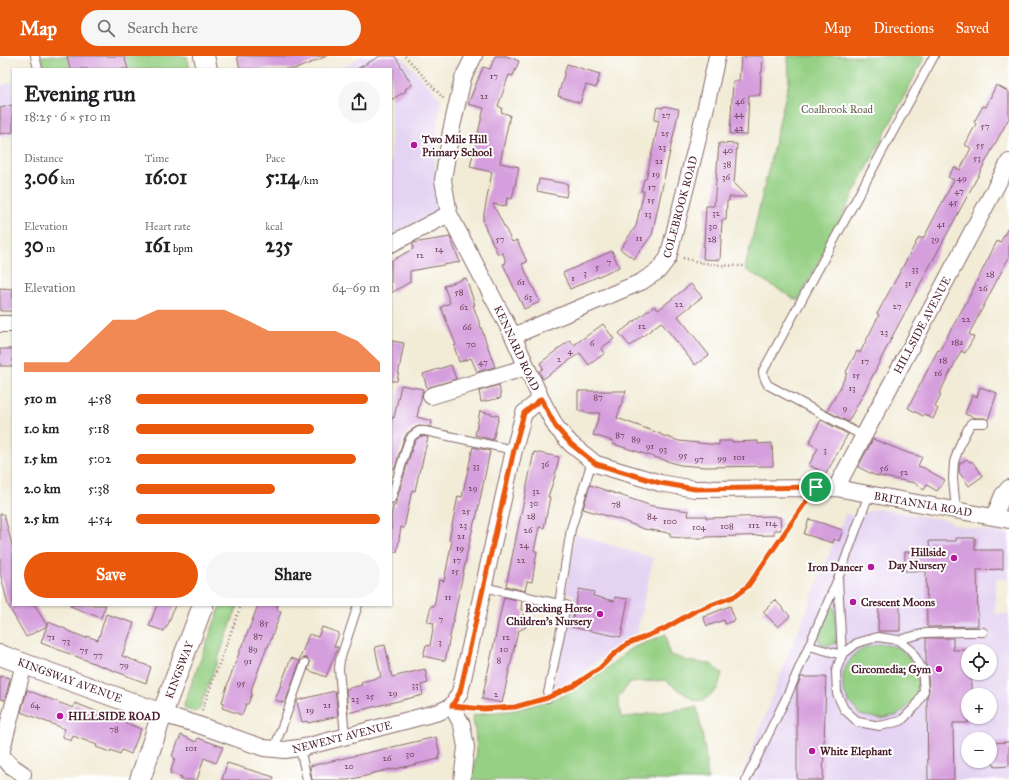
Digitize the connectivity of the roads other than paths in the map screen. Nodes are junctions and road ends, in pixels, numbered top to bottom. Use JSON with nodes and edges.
{"nodes":[{"id":1,"x":35,"y":56,"type":"edge"},
{"id":2,"x":204,"y":56,"type":"edge"},
{"id":3,"x":474,"y":56,"type":"edge"},
{"id":4,"x":717,"y":56,"type":"edge"},
{"id":5,"x":934,"y":56,"type":"edge"},
{"id":6,"x":38,"y":68,"type":"edge"},
{"id":7,"x":207,"y":68,"type":"edge"},
{"id":8,"x":1009,"y":162,"type":"edge"},
{"id":9,"x":449,"y":214,"type":"junction"},
{"id":10,"x":392,"y":243,"type":"edge"},
{"id":11,"x":0,"y":324,"type":"edge"},
{"id":12,"x":12,"y":324,"type":"edge"},
{"id":13,"x":513,"y":336,"type":"junction"},
{"id":14,"x":527,"y":367,"type":"junction"},
{"id":15,"x":431,"y":396,"type":"dead end"},
{"id":16,"x":541,"y":399,"type":"junction"},
{"id":17,"x":984,"y":423,"type":"dead end"},
{"id":18,"x":864,"y":436,"type":"junction"},
{"id":19,"x":514,"y":450,"type":"junction"},
{"id":20,"x":592,"y":461,"type":"junction"},
{"id":21,"x":836,"y":488,"type":"junction"},
{"id":22,"x":1009,"y":488,"type":"edge"},
{"id":23,"x":869,"y":494,"type":"junction"},
{"id":24,"x":392,"y":496,"type":"edge"},
{"id":25,"x":956,"y":510,"type":"junction"},
{"id":26,"x":1002,"y":518,"type":"edge"},
{"id":27,"x":838,"y":579,"type":"junction"},
{"id":28,"x":483,"y":587,"type":"junction"},
{"id":29,"x":559,"y":604,"type":"junction"},
{"id":30,"x":203,"y":606,"type":"edge"},
{"id":31,"x":358,"y":606,"type":"edge"},
{"id":32,"x":983,"y":632,"type":"dead end"},
{"id":33,"x":898,"y":640,"type":"junction"},
{"id":34,"x":809,"y":646,"type":"junction"},
{"id":35,"x":0,"y":655,"type":"edge"},
{"id":36,"x":842,"y":655,"type":"junction"},
{"id":37,"x":305,"y":663,"type":"dead end"},
{"id":38,"x":24,"y":664,"type":"junction"},
{"id":39,"x":547,"y":698,"type":"road end"},
{"id":40,"x":452,"y":706,"type":"junction"},
{"id":41,"x":162,"y":714,"type":"junction"},
{"id":42,"x":345,"y":736,"type":"junction"},
{"id":43,"x":300,"y":748,"type":"junction"},
{"id":44,"x":274,"y":749,"type":"junction"},
{"id":45,"x":24,"y":774,"type":"dead end"},
{"id":46,"x":140,"y":780,"type":"edge"},
{"id":47,"x":307,"y":780,"type":"edge"},
{"id":48,"x":462,"y":780,"type":"edge"},
{"id":49,"x":746,"y":780,"type":"edge"}],
"edges":[{"from":1,"to":6,"type":"lane"},
{"from":2,"to":7,"type":"street"},
{"from":3,"to":9,"type":"street","name":"KENNARD ROAD"},
{"from":4,"to":13,"type":"street","name":"COLEBROOK ROAD"},
{"from":5,"to":18,"type":"lane"},
{"from":8,"to":18,"type":"street","name":"HILLSIDE AVENUE"},
{"from":9,"to":10,"type":"street"},
{"from":9,"to":13,"type":"street","name":"KENNARD ROAD"},
{"from":11,"to":12,"type":"street"},
{"from":13,"to":14,"type":"street","name":"KENNARD ROAD"},
{"from":14,"to":15,"type":"street"},
{"from":14,"to":16,"type":"street","name":"KENNARD ROAD"},
{"from":16,"to":19,"type":"street"},
{"from":16,"to":20,"type":"street","name":"KENNARD ROAD"},
{"from":17,"to":25,"type":"lane"},
{"from":18,"to":21,"type":"street","name":"HILLSIDE AVENUE"},
{"from":19,"to":24,"type":"lane"},
{"from":19,"to":28,"type":"street"},
{"from":20,"to":21,"type":"street","name":"KENNARD ROAD"},
{"from":20,"to":29,"type":"lane"},
{"from":21,"to":23,"type":"street","name":"BRITANNIA ROAD"},
{"from":22,"to":26,"type":"street"},
{"from":23,"to":25,"type":"street","name":"BRITANNIA ROAD"},
{"from":23,"to":27,"type":"lane"},
{"from":25,"to":26,"type":"street","name":"BRITANNIA ROAD"},
{"from":27,"to":34,"type":"lane"},
{"from":27,"to":36,"type":"lane"},
{"from":28,"to":29,"type":"lane"},
{"from":28,"to":40,"type":"street"},
{"from":29,"to":39,"type":"lane"},
{"from":30,"to":41,"type":"street","name":"KINGSWAY"},
{"from":31,"to":42,"type":"lane"},
{"from":32,"to":33,"type":"lane"},
{"from":33,"to":36,"type":"lane"},
{"from":33,"to":36,"type":"lane"},
{"from":34,"to":36,"type":"lane"},
{"from":34,"to":49,"type":"lane"},
{"from":35,"to":38,"type":"street","name":"KINGSWAY AVENUE"},
{"from":37,"to":44,"type":"lane"},
{"from":38,"to":41,"type":"street","name":"KINGSWAY AVENUE"},
{"from":38,"to":45,"type":"street"},
{"from":40,"to":42,"type":"street","name":"NEWENT AVENUE"},
{"from":40,"to":48,"type":"street"},
{"from":41,"to":44,"type":"street","name":"NEWENT AVENUE"},
{"from":41,"to":46,"type":"street","name":"KINGSWAY"},
{"from":42,"to":43,"type":"street","name":"NEWENT AVENUE"},
{"from":43,"to":44,"type":"street","name":"NEWENT AVENUE"},
{"from":43,"to":47,"type":"lane"}]}
